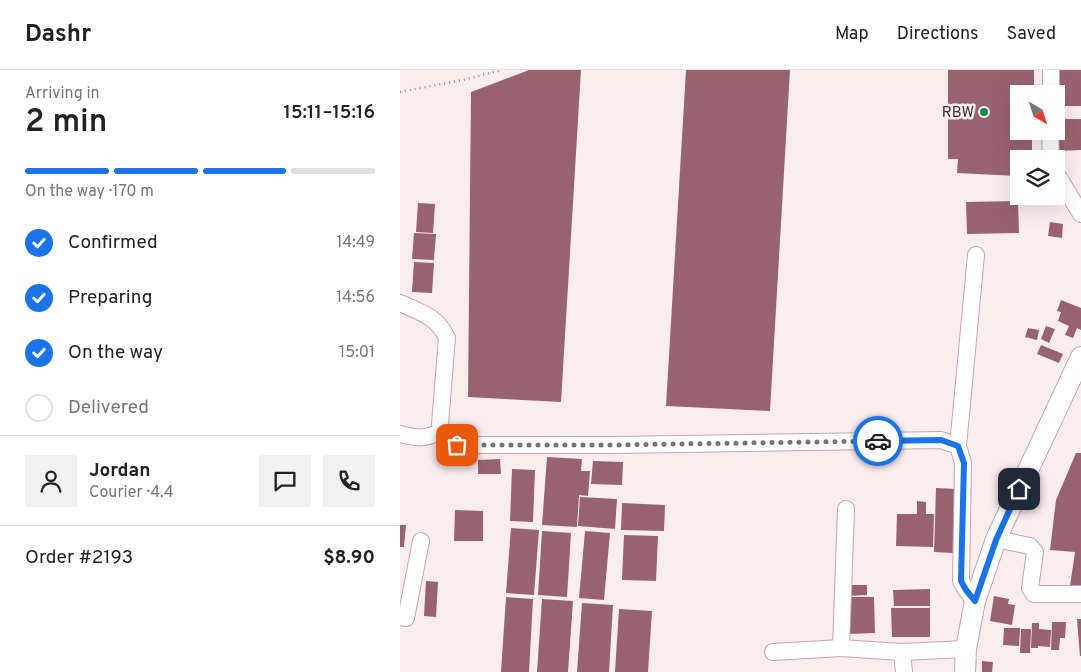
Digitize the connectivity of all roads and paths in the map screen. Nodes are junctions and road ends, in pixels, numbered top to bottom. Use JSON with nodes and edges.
{"nodes":[{"id":1,"x":502,"y":70,"type":"edge"},
{"id":2,"x":1051,"y":70,"type":"edge"},
{"id":3,"x":1051,"y":85,"type":"edge"},
{"id":4,"x":400,"y":92,"type":"edge"},
{"id":5,"x":1065,"y":188,"type":"edge"},
{"id":6,"x":1081,"y":214,"type":"edge"},
{"id":7,"x":976,"y":255,"type":"dead end"},
{"id":8,"x":400,"y":304,"type":"edge"},
{"id":9,"x":1079,"y":368,"type":"edge"},
{"id":10,"x":443,"y":431,"type":"junction"},
{"id":11,"x":400,"y":434,"type":"edge"},
{"id":12,"x":958,"y":446,"type":"junction"},
{"id":13,"x":846,"y":509,"type":"dead end"},
{"id":14,"x":421,"y":540,"type":"dead end"},
{"id":15,"x":996,"y":540,"type":"junction"},
{"id":16,"x":1081,"y":594,"type":"edge"},
{"id":17,"x":975,"y":601,"type":"junction"},
{"id":18,"x":400,"y":617,"type":"edge"},
{"id":19,"x":841,"y":648,"type":"junction"},
{"id":20,"x":966,"y":649,"type":"junction"},
{"id":21,"x":773,"y":652,"type":"dead end"},
{"id":22,"x":902,"y":652,"type":"junction"},
{"id":23,"x":904,"y":672,"type":"edge"},
{"id":24,"x":965,"y":672,"type":"edge"}],
"edges":[{"from":1,"to":4,"type":"path"},
{"from":2,"to":3,"type":"street"},
{"from":5,"to":6,"type":"street"},
{"from":7,"to":12,"type":"street"},
{"from":8,"to":10,"type":"street"},
{"from":9,"to":15,"type":"main road"},
{"from":10,"to":11,"type":"street"},
{"from":10,"to":12,"type":"street"},
{"from":12,"to":17,"type":"street"},
{"from":13,"to":19,"type":"street"},
{"from":14,"to":18,"type":"street"},
{"from":15,"to":16,"type":"street"},
{"from":15,"to":17,"type":"main road"},
{"from":17,"to":20,"type":"main road"},
{"from":19,"to":21,"type":"street"},
{"from":19,"to":22,"type":"street"},
{"from":20,"to":22,"type":"street"},
{"from":20,"to":24,"type":"main road"},
{"from":22,"to":23,"type":"street"}]}
